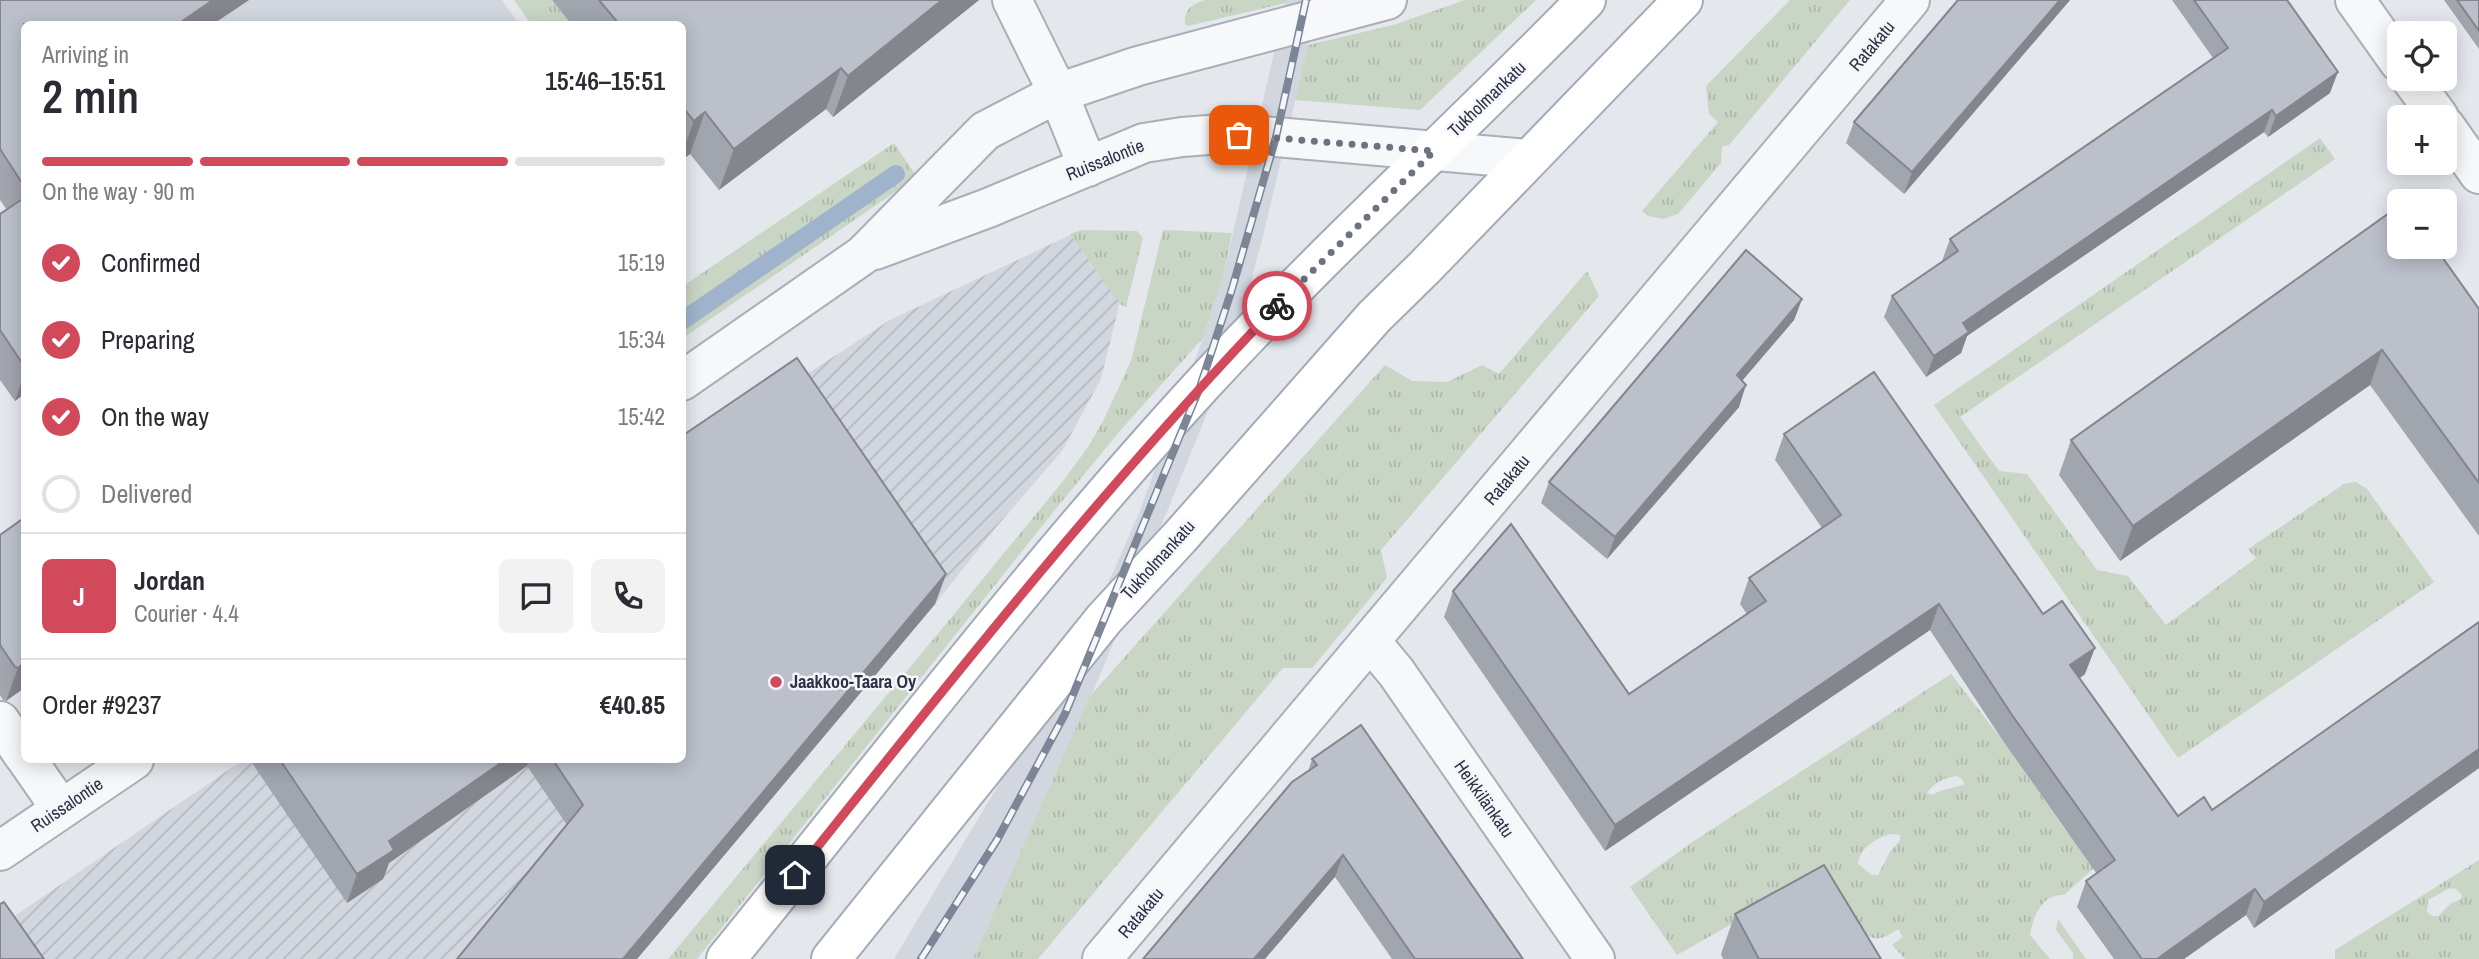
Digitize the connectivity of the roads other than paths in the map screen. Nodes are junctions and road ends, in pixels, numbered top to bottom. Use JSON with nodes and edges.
{"nodes":[{"id":1,"x":1012,"y":0,"type":"edge"},
{"id":2,"x":1387,"y":0,"type":"edge"},
{"id":3,"x":1586,"y":0,"type":"edge"},
{"id":4,"x":1683,"y":0,"type":"edge"},
{"id":5,"x":1910,"y":0,"type":"edge"},
{"id":6,"x":2355,"y":0,"type":"edge"},
{"id":7,"x":2387,"y":45,"type":"edge"},
{"id":8,"x":1058,"y":93,"type":"junction"},
{"id":9,"x":2457,"y":143,"type":"edge"},
{"id":10,"x":1434,"y":151,"type":"junction"},
{"id":11,"x":1528,"y":159,"type":"junction"},
{"id":12,"x":1088,"y":167,"type":"junction"},
{"id":13,"x":2479,"y":174,"type":"edge"},
{"id":14,"x":863,"y":255,"type":"junction"},
{"id":15,"x":686,"y":378,"type":"edge"},
{"id":16,"x":1371,"y":642,"type":"junction"},
{"id":17,"x":0,"y":721,"type":"edge"},
{"id":18,"x":21,"y":751,"type":"edge"},
{"id":19,"x":29,"y":763,"type":"edge"},
{"id":20,"x":130,"y":763,"type":"edge"},
{"id":21,"x":61,"y":809,"type":"junction"},
{"id":22,"x":0,"y":851,"type":"edge"},
{"id":23,"x":726,"y":959,"type":"edge"},
{"id":24,"x":831,"y":959,"type":"edge"},
{"id":25,"x":1102,"y":959,"type":"edge"},
{"id":26,"x":1595,"y":959,"type":"edge"}],
"edges":[{"from":1,"to":8,"type":"street"},
{"from":2,"to":8,"type":"street","name":"Ruissalontie"},
{"from":3,"to":10,"type":"main road","name":"Tukholmankatu"},
{"from":4,"to":11,"type":"main road","name":"Tukholmankatu"},
{"from":5,"to":16,"type":"street","name":"Ratakatu"},
{"from":6,"to":7,"type":"street"},
{"from":8,"to":12,"type":"street"},
{"from":8,"to":14,"type":"street","name":"Ruissalontie"},
{"from":9,"to":13,"type":"street"},
{"from":10,"to":11,"type":"street","name":"Ruissalontie"},
{"from":10,"to":12,"type":"street","name":"Ruissalontie"},
{"from":10,"to":23,"type":"main road","name":"Tukholmankatu"},
{"from":11,"to":24,"type":"main road","name":"Tukholmankatu"},
{"from":12,"to":14,"type":"street","name":"Ruissalontie"},
{"from":14,"to":15,"type":"street","name":"Ruissalontie"},
{"from":16,"to":25,"type":"street","name":"Ratakatu"},
{"from":16,"to":26,"type":"street","name":"Heikkilänkatu"},
{"from":17,"to":18,"type":"street"},
{"from":19,"to":21,"type":"street"},
{"from":20,"to":21,"type":"street","name":"Ruissalontie"},
{"from":21,"to":22,"type":"street","name":"Ruissalontie"}]}
